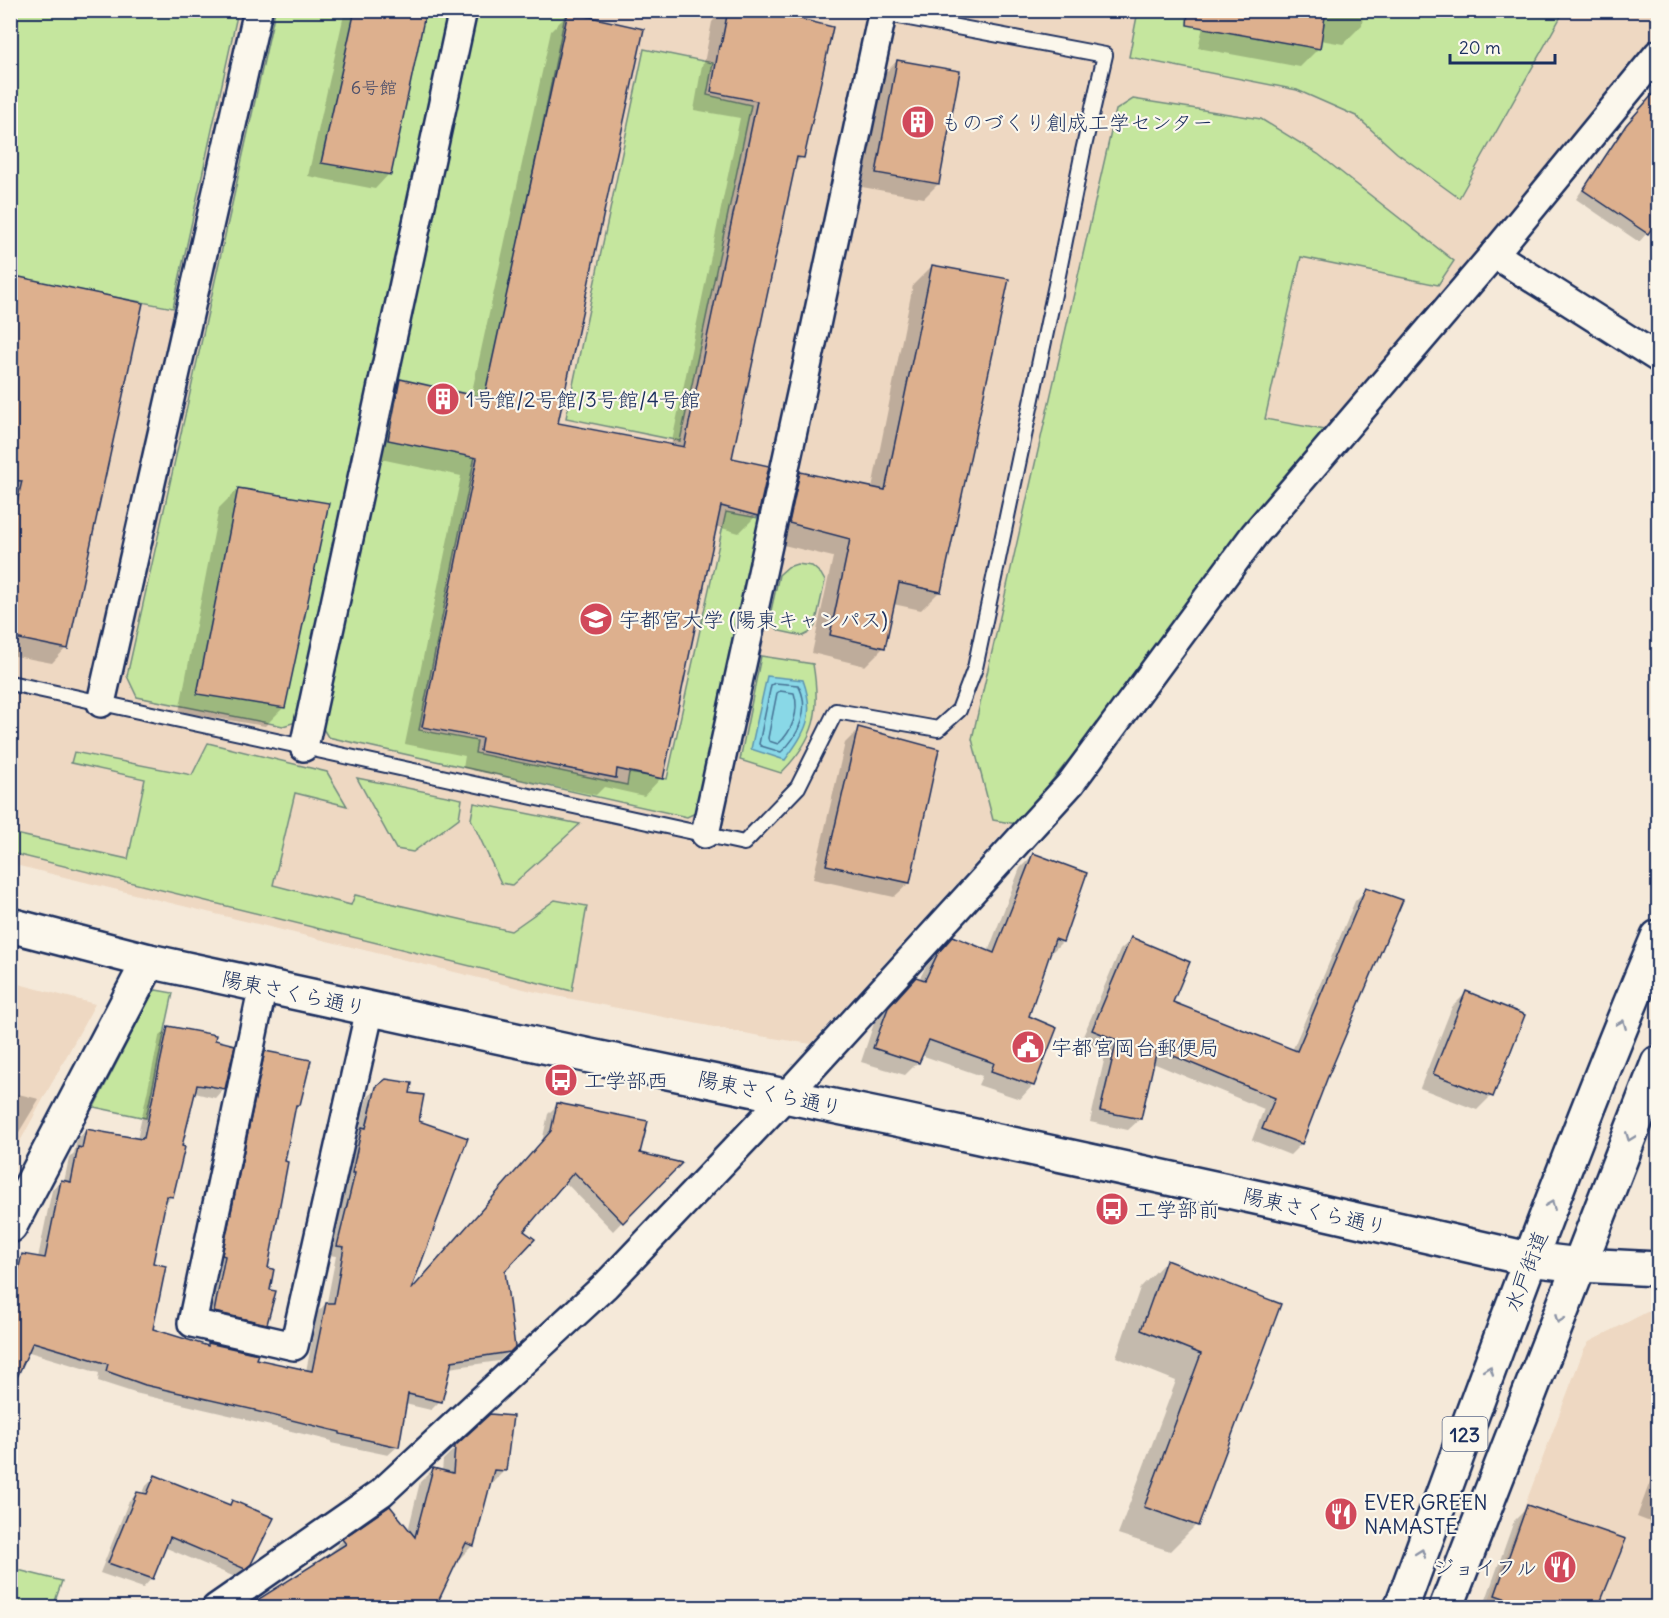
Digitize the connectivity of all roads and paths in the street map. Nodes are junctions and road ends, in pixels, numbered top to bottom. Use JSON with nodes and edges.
{"nodes":[{"id":1,"x":258,"y":10,"type":"edge"},
{"id":2,"x":463,"y":10,"type":"edge"},
{"id":3,"x":879,"y":11,"type":"edge"},
{"id":4,"x":1659,"y":54,"type":"edge"},
{"id":5,"x":1494,"y":254,"type":"junction"},
{"id":6,"x":1659,"y":358,"type":"edge"},
{"id":7,"x":10,"y":683,"type":"edge"},
{"id":8,"x":101,"y":703,"type":"junction"},
{"id":9,"x":304,"y":747,"type":"junction"},
{"id":10,"x":705,"y":834,"type":"junction"},
{"id":11,"x":10,"y":925,"type":"edge"},
{"id":12,"x":1659,"y":937,"type":"edge"},
{"id":13,"x":149,"y":961,"type":"junction"},
{"id":14,"x":263,"y":986,"type":"junction"},
{"id":15,"x":370,"y":1009,"type":"junction"},
{"id":16,"x":1659,"y":1063,"type":"edge"},
{"id":17,"x":785,"y":1097,"type":"junction"},
{"id":18,"x":10,"y":1226,"type":"edge"},
{"id":19,"x":1529,"y":1260,"type":"junction"},
{"id":20,"x":1580,"y":1265,"type":"junction"},
{"id":21,"x":1659,"y":1269,"type":"edge"},
{"id":22,"x":216,"y":1608,"type":"edge"},
{"id":23,"x":1401,"y":1608,"type":"edge"},
{"id":24,"x":1446,"y":1608,"type":"edge"}],
"edges":[{"from":1,"to":8,"type":"street"},
{"from":2,"to":9,"type":"street"},
{"from":3,"to":10,"type":"street"},
{"from":3,"to":10,"type":"lane"},
{"from":4,"to":5,"type":"street"},
{"from":5,"to":6,"type":"street"},
{"from":5,"to":17,"type":"street"},
{"from":7,"to":8,"type":"lane"},
{"from":8,"to":9,"type":"lane"},
{"from":9,"to":10,"type":"lane"},
{"from":11,"to":13,"type":"main road","name":"陽東さくら通り"},
{"from":19,"to":12,"type":"main road","name":"水戸街道","number":"123","one_way":true},
{"from":13,"to":14,"type":"main road","name":"陽東さくら通り"},
{"from":13,"to":18,"type":"main road"},
{"from":14,"to":15,"type":"main road","name":"陽東さくら通り"},
{"from":14,"to":15,"type":"street"},
{"from":15,"to":17,"type":"main road","name":"陽東さくら通り"},
{"from":16,"to":20,"type":"main road","number":"123","one_way":true},
{"from":17,"to":19,"type":"main road","name":"陽東さくら通り"},
{"from":17,"to":22,"type":"street"},
{"from":19,"to":20,"type":"main road","name":"陽東さくら通り"},
{"from":23,"to":19,"type":"main road","name":"水戸街道","number":"123","one_way":true},
{"from":20,"to":21,"type":"main road","name":"陽東さくら通り"},
{"from":20,"to":24,"type":"main road","number":"123","one_way":true}]}
